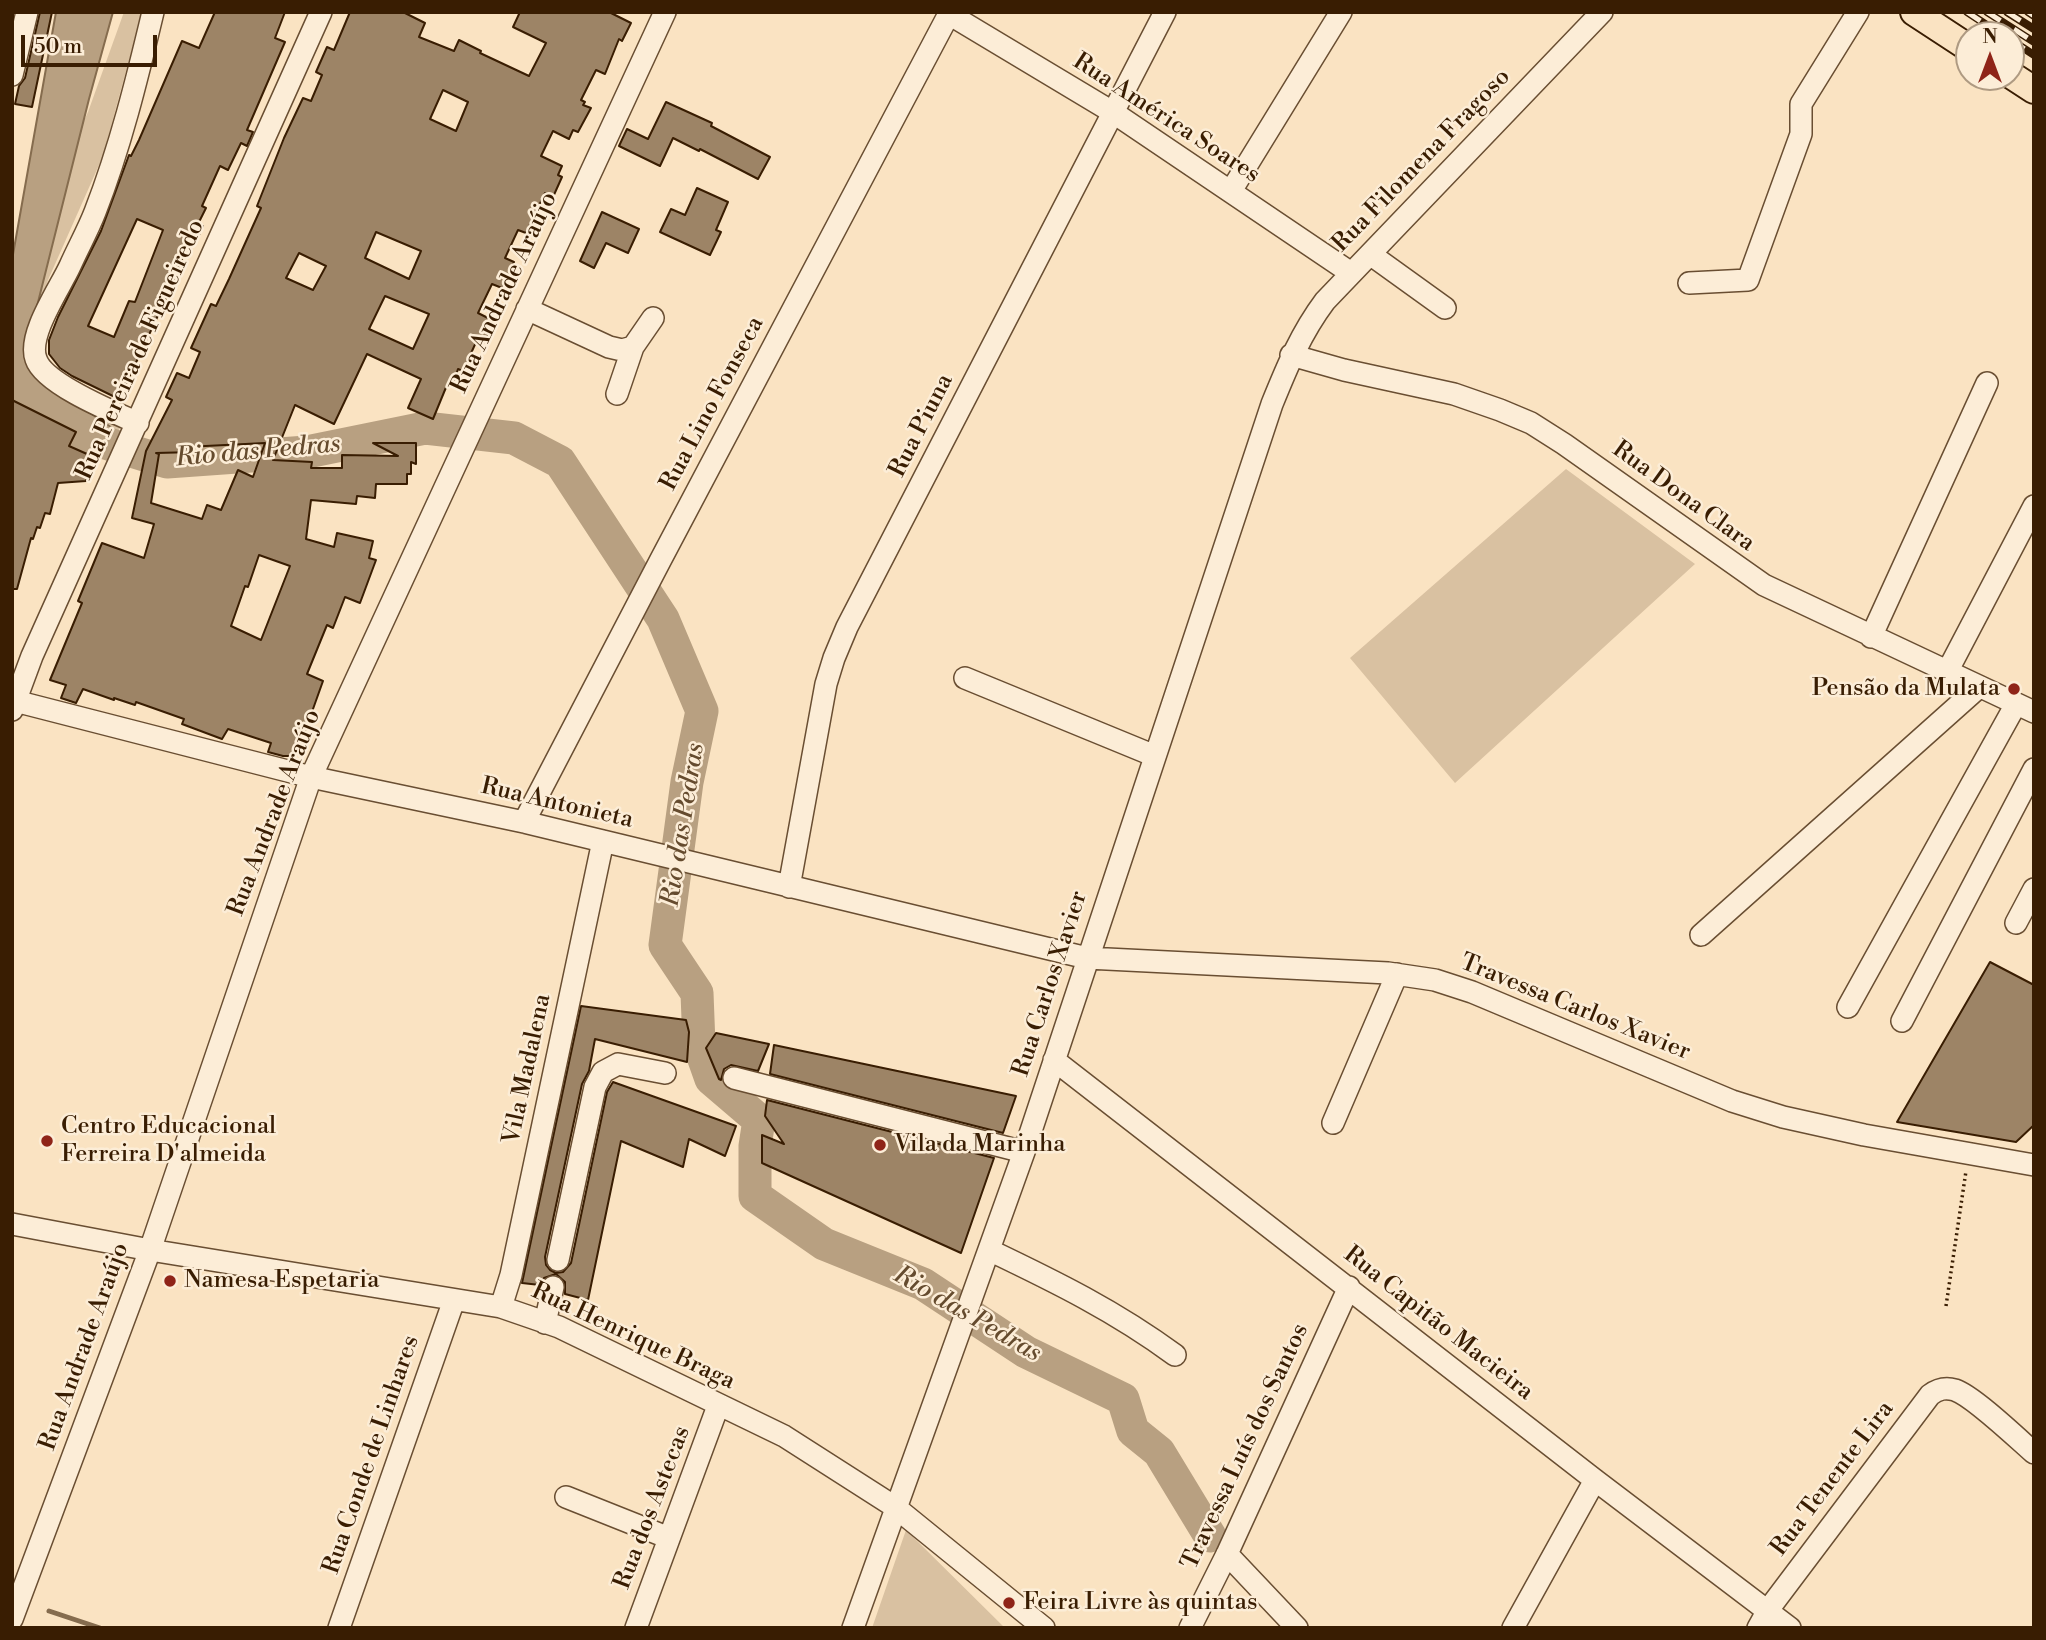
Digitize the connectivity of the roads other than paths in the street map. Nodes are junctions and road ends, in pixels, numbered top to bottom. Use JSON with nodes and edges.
{"nodes":[{"id":1,"x":27,"y":12,"type":"edge"},
{"id":2,"x":153,"y":12,"type":"edge"},
{"id":3,"x":321,"y":12,"type":"edge"},
{"id":4,"x":665,"y":12,"type":"edge"},
{"id":5,"x":1165,"y":12,"type":"edge"},
{"id":6,"x":1341,"y":12,"type":"edge"},
{"id":7,"x":1602,"y":12,"type":"edge"},
{"id":8,"x":1858,"y":12,"type":"edge"},
{"id":9,"x":1914,"y":12,"type":"edge"},
{"id":10,"x":950,"y":13,"type":"edge"},
{"id":11,"x":1955,"y":39,"type":"edge"},
{"id":12,"x":12,"y":75,"type":"edge"},
{"id":13,"x":1114,"y":113,"type":"junction"},
{"id":14,"x":1231,"y":191,"type":"junction"},
{"id":15,"x":1370,"y":254,"type":"junction"},
{"id":16,"x":1351,"y":273,"type":"junction"},
{"id":17,"x":1689,"y":283,"type":"dead end"},
{"id":18,"x":1445,"y":308,"type":"dead end"},
{"id":19,"x":527,"y":309,"type":"junction"},
{"id":20,"x":653,"y":317,"type":"dead end"},
{"id":21,"x":633,"y":347,"type":"junction"},
{"id":22,"x":1292,"y":355,"type":"junction"},
{"id":23,"x":1987,"y":383,"type":"dead end"},
{"id":24,"x":617,"y":394,"type":"dead end"},
{"id":25,"x":136,"y":428,"type":"junction"},
{"id":26,"x":2034,"y":506,"type":"edge"},
{"id":27,"x":1871,"y":637,"type":"junction"},
{"id":28,"x":22,"y":653,"type":"edge"},
{"id":29,"x":1947,"y":672,"type":"junction"},
{"id":30,"x":965,"y":678,"type":"dead end"},
{"id":31,"x":1979,"y":687,"type":"junction"},
{"id":32,"x":14,"y":706,"type":"edge"},
{"id":33,"x":2025,"y":708,"type":"edge"},
{"id":34,"x":1155,"y":756,"type":"junction"},
{"id":35,"x":2034,"y":769,"type":"edge"},
{"id":36,"x":312,"y":777,"type":"junction"},
{"id":37,"x":524,"y":822,"type":"junction"},
{"id":38,"x":603,"y":841,"type":"junction"},
{"id":39,"x":789,"y":887,"type":"junction"},
{"id":40,"x":2034,"y":889,"type":"edge"},
{"id":41,"x":2016,"y":923,"type":"dead end"},
{"id":42,"x":1701,"y":935,"type":"dead end"},
{"id":43,"x":1087,"y":958,"type":"junction"},
{"id":44,"x":1397,"y":974,"type":"junction"},
{"id":45,"x":1848,"y":1007,"type":"dead end"},
{"id":46,"x":1902,"y":1021,"type":"dead end"},
{"id":47,"x":1054,"y":1060,"type":"junction"},
{"id":48,"x":665,"y":1073,"type":"dead end"},
{"id":49,"x":734,"y":1077,"type":"dead end"},
{"id":50,"x":1333,"y":1124,"type":"dead end"},
{"id":51,"x":1024,"y":1152,"type":"junction"},
{"id":52,"x":2034,"y":1166,"type":"edge"},
{"id":53,"x":12,"y":1224,"type":"edge"},
{"id":54,"x":150,"y":1250,"type":"junction"},
{"id":55,"x":989,"y":1250,"type":"junction"},
{"id":56,"x":558,"y":1260,"type":"dead end"},
{"id":57,"x":552,"y":1287,"type":"dead end"},
{"id":58,"x":1349,"y":1287,"type":"junction"},
{"id":59,"x":454,"y":1300,"type":"junction"},
{"id":60,"x":502,"y":1307,"type":"junction"},
{"id":61,"x":545,"y":1322,"type":"junction"},
{"id":62,"x":1175,"y":1355,"type":"dead end"},
{"id":63,"x":719,"y":1406,"type":"junction"},
{"id":64,"x":2034,"y":1453,"type":"edge"},
{"id":65,"x":1595,"y":1480,"type":"junction"},
{"id":66,"x":566,"y":1497,"type":"dead end"},
{"id":67,"x":895,"y":1507,"type":"junction"},
{"id":68,"x":669,"y":1538,"type":"junction"},
{"id":69,"x":1227,"y":1554,"type":"junction"},
{"id":70,"x":12,"y":1619,"type":"edge"},
{"id":71,"x":1763,"y":1619,"type":"edge"},
{"id":72,"x":339,"y":1628,"type":"edge"},
{"id":73,"x":636,"y":1628,"type":"edge"},
{"id":74,"x":853,"y":1628,"type":"edge"},
{"id":75,"x":1044,"y":1628,"type":"edge"},
{"id":76,"x":1190,"y":1628,"type":"edge"},
{"id":77,"x":1297,"y":1628,"type":"edge"},
{"id":78,"x":1513,"y":1628,"type":"edge"},
{"id":79,"x":1790,"y":1628,"type":"edge"}],
"edges":[{"from":1,"to":12,"type":"street"},
{"from":2,"to":25,"type":"street"},
{"from":3,"to":25,"type":"street","name":"Rua Pereira de Figueiredo"},
{"from":4,"to":19,"type":"street","name":"Rua Andrade Araújo"},
{"from":5,"to":13,"type":"street","name":"Rua Piuna"},
{"from":6,"to":14,"type":"street"},
{"from":7,"to":15,"type":"street","name":"Rua Filomena Fragoso"},
{"from":8,"to":17,"type":"street"},
{"from":9,"to":11,"type":"main road"},
{"from":10,"to":13,"type":"street","name":"Rua América Soares"},
{"from":10,"to":37,"type":"street","name":"Rua Lino Fonseca"},
{"from":13,"to":14,"type":"street","name":"Rua América Soares"},
{"from":13,"to":39,"type":"street","name":"Rua Piuna"},
{"from":14,"to":16,"type":"street","name":"Rua América Soares"},
{"from":15,"to":16,"type":"street","name":"Rua Filomena Fragoso"},
{"from":15,"to":18,"type":"street"},
{"from":16,"to":22,"type":"street","name":"Rua Filomena Fragoso"},
{"from":19,"to":21,"type":"street"},
{"from":19,"to":36,"type":"street","name":"Rua Andrade Araújo"},
{"from":20,"to":21,"type":"street"},
{"from":21,"to":24,"type":"street"},
{"from":22,"to":27,"type":"street","name":"Rua Dona Clara"},
{"from":22,"to":34,"type":"street","name":"Rua Carlos Xavier"},
{"from":23,"to":27,"type":"street"},
{"from":25,"to":28,"type":"street","name":"Rua Pereira de Figueiredo"},
{"from":26,"to":29,"type":"street"},
{"from":27,"to":29,"type":"street","name":"Rua Dona Clara"},
{"from":28,"to":32,"type":"street","name":"Rua Pereira de Figueiredo"},
{"from":29,"to":31,"type":"street","name":"Rua Dona Clara"},
{"from":30,"to":34,"type":"street"},
{"from":31,"to":33,"type":"street","name":"Rua Dona Clara"},
{"from":31,"to":42,"type":"street"},
{"from":32,"to":36,"type":"street","name":"Rua Antonieta"},
{"from":33,"to":45,"type":"street"},
{"from":34,"to":43,"type":"street","name":"Rua Carlos Xavier"},
{"from":35,"to":46,"type":"street"},
{"from":36,"to":37,"type":"street","name":"Rua Antonieta"},
{"from":36,"to":54,"type":"street","name":"Rua Andrade Araújo"},
{"from":37,"to":38,"type":"street","name":"Rua Antonieta"},
{"from":38,"to":39,"type":"street","name":"Rua Antonieta"},
{"from":38,"to":60,"type":"street","name":"Vila Madalena"},
{"from":39,"to":43,"type":"street","name":"Rua Antonieta"},
{"from":40,"to":41,"type":"street"},
{"from":43,"to":44,"type":"street","name":"Travessa Carlos Xavier"},
{"from":43,"to":47,"type":"street","name":"Rua Carlos Xavier"},
{"from":44,"to":50,"type":"street"},
{"from":44,"to":52,"type":"street","name":"Travessa Carlos Xavier"},
{"from":47,"to":51,"type":"street","name":"Rua Carlos Xavier"},
{"from":47,"to":58,"type":"street","name":"Rua Capitão Macieira"},
{"from":48,"to":56,"type":"street"},
{"from":49,"to":51,"type":"street"},
{"from":51,"to":55,"type":"street","name":"Rua Carlos Xavier"},
{"from":53,"to":54,"type":"street","name":"Rua Henrique Braga"},
{"from":54,"to":59,"type":"street","name":"Rua Henrique Braga"},
{"from":54,"to":70,"type":"street","name":"Rua Andrade Araújo"},
{"from":55,"to":62,"type":"street"},
{"from":55,"to":67,"type":"street","name":"Rua Carlos Xavier"},
{"from":57,"to":61,"type":"street"},
{"from":58,"to":65,"type":"street","name":"Rua Capitão Macieira"},
{"from":58,"to":69,"type":"street","name":"Travessa Luís dos Santos"},
{"from":59,"to":60,"type":"street","name":"Rua Henrique Braga"},
{"from":59,"to":72,"type":"street","name":"Rua Conde de Linhares"},
{"from":60,"to":61,"type":"street","name":"Rua Henrique Braga"},
{"from":61,"to":63,"type":"street","name":"Rua Henrique Braga"},
{"from":63,"to":67,"type":"street","name":"Rua Henrique Braga"},
{"from":63,"to":68,"type":"street","name":"Rua dos Astecas"},
{"from":64,"to":71,"type":"street","name":"Rua Tenente Lira"},
{"from":65,"to":71,"type":"street","name":"Rua Capitão Macieira"},
{"from":65,"to":78,"type":"street"},
{"from":66,"to":68,"type":"street"},
{"from":67,"to":74,"type":"street","name":"Rua Carlos Xavier"},
{"from":67,"to":75,"type":"street","name":"Rua Henrique Braga"},
{"from":68,"to":73,"type":"street","name":"Rua dos Astecas"},
{"from":69,"to":76,"type":"street","name":"Travessa Luís dos Santos"},
{"from":69,"to":77,"type":"street"},
{"from":71,"to":79,"type":"street","name":"Rua Capitão Macieira"}]}
